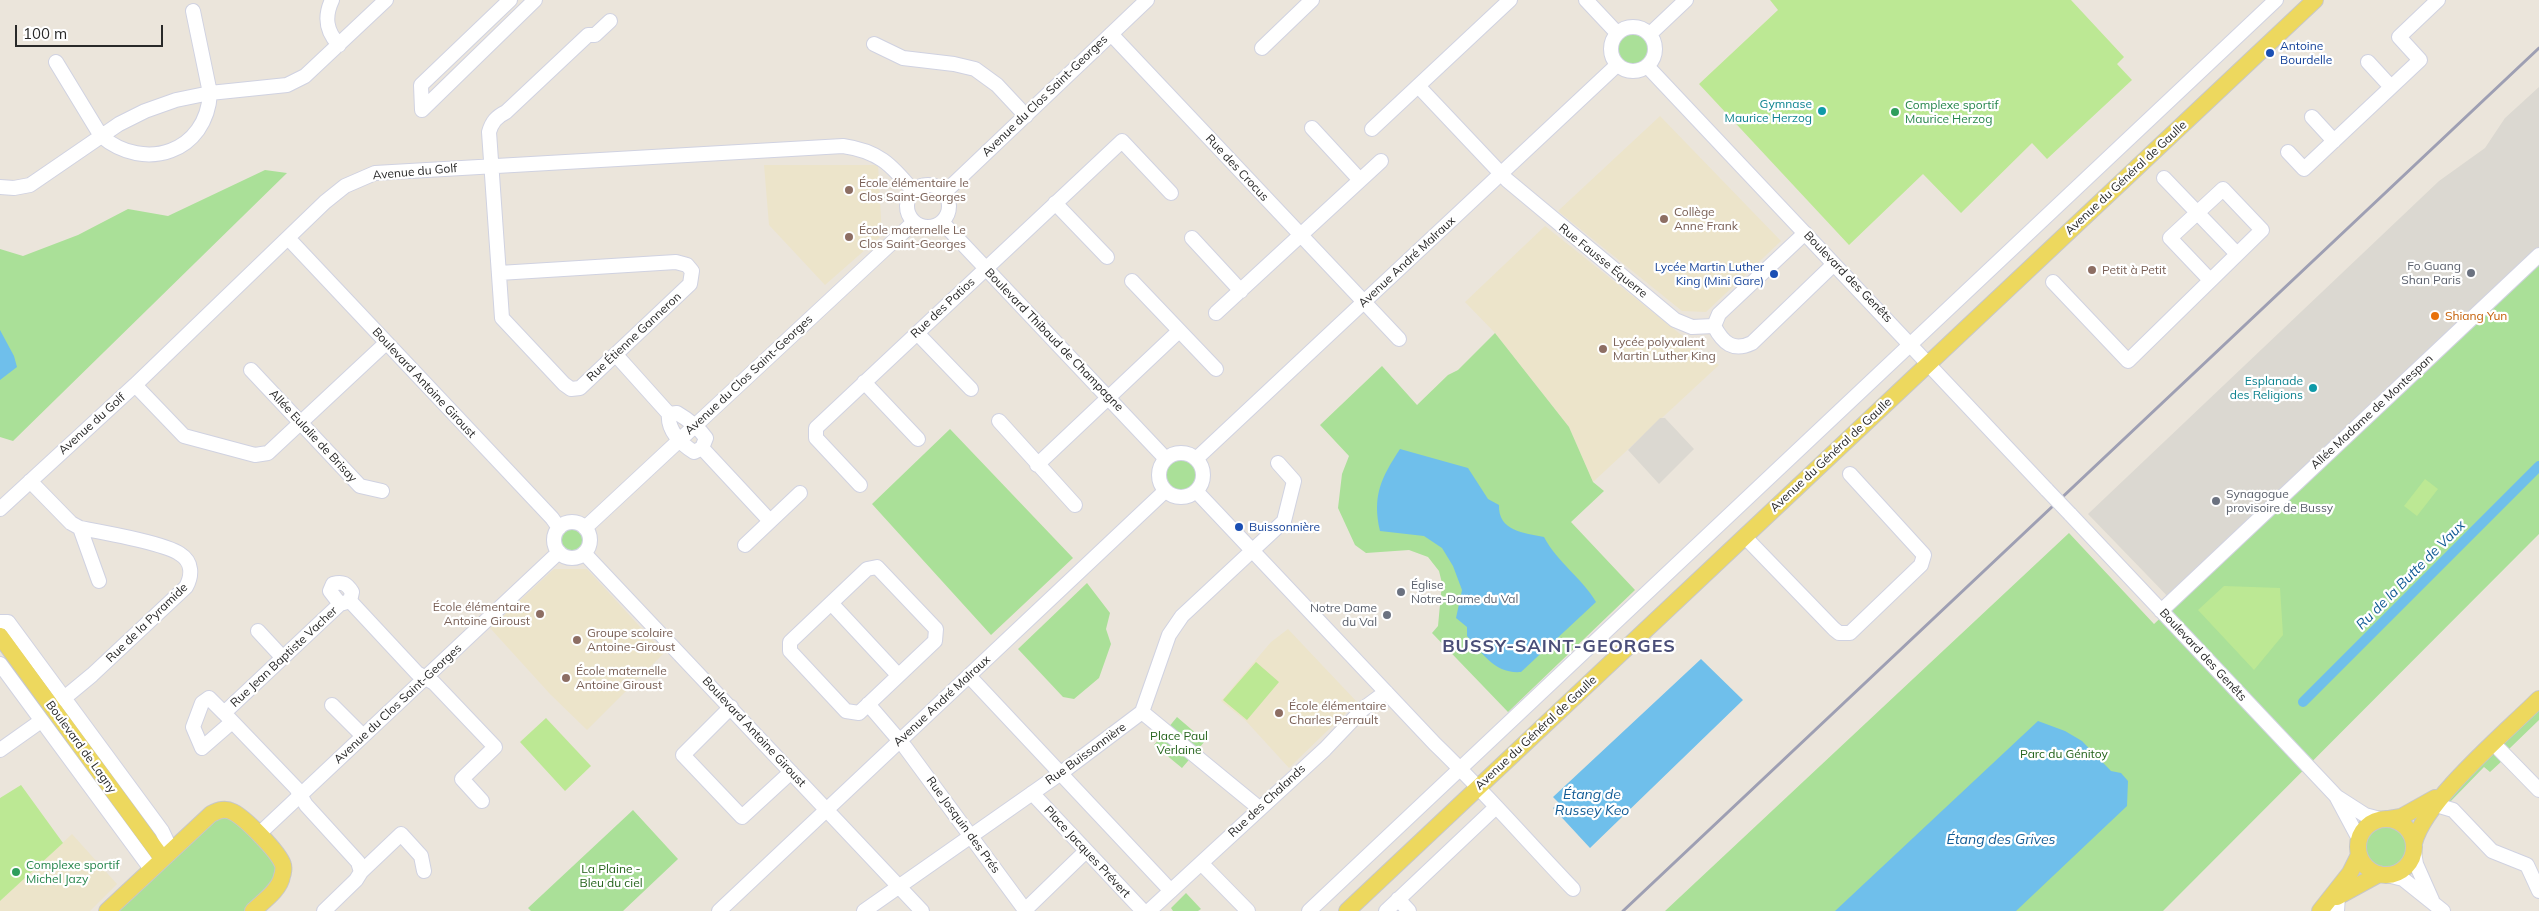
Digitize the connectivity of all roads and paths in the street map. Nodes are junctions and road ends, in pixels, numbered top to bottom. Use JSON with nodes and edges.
{"nodes":[{"id":1,"x":332,"y":0,"type":"edge"},
{"id":2,"x":386,"y":0,"type":"edge"},
{"id":3,"x":510,"y":0,"type":"edge"},
{"id":4,"x":535,"y":0,"type":"edge"},
{"id":5,"x":1147,"y":0,"type":"edge"},
{"id":6,"x":1312,"y":0,"type":"edge"},
{"id":7,"x":1510,"y":0,"type":"edge"},
{"id":8,"x":1586,"y":0,"type":"edge"},
{"id":9,"x":1686,"y":0,"type":"edge"},
{"id":10,"x":2276,"y":0,"type":"edge"},
{"id":11,"x":2315,"y":0,"type":"edge"},
{"id":12,"x":2438,"y":0,"type":"edge"},
{"id":13,"x":193,"y":11,"type":"dead end"},
{"id":14,"x":610,"y":21,"type":"dead end"},
{"id":15,"x":1617,"y":33,"type":"junction"},
{"id":16,"x":1111,"y":34,"type":"junction"},
{"id":17,"x":1650,"y":34,"type":"junction"},
{"id":18,"x":874,"y":44,"type":"dead end"},
{"id":19,"x":339,"y":45,"type":"junction"},
{"id":20,"x":1262,"y":48,"type":"dead end"},
{"id":21,"x":56,"y":62,"type":"dead end"},
{"id":22,"x":2368,"y":62,"type":"dead end"},
{"id":23,"x":1617,"y":64,"type":"junction"},
{"id":24,"x":1647,"y":66,"type":"junction"},
{"id":25,"x":1419,"y":87,"type":"junction"},
{"id":26,"x":2391,"y":87,"type":"junction"},
{"id":27,"x":210,"y":93,"type":"junction"},
{"id":28,"x":1026,"y":116,"type":"junction"},
{"id":29,"x":2312,"y":116,"type":"dead end"},
{"id":30,"x":1312,"y":128,"type":"dead end"},
{"id":31,"x":1372,"y":129,"type":"dead end"},
{"id":32,"x":101,"y":136,"type":"junction"},
{"id":33,"x":2334,"y":141,"type":"junction"},
{"id":34,"x":2288,"y":152,"type":"dead end"},
{"id":35,"x":1380,"y":161,"type":"dead end"},
{"id":36,"x":492,"y":166,"type":"junction"},
{"id":37,"x":1500,"y":174,"type":"junction"},
{"id":38,"x":2164,"y":178,"type":"dead end"},
{"id":39,"x":1360,"y":180,"type":"junction"},
{"id":40,"x":0,"y":186,"type":"edge"},
{"id":41,"x":913,"y":191,"type":"junction"},
{"id":42,"x":944,"y":193,"type":"junction"},
{"id":43,"x":1171,"y":193,"type":"dead end"},
{"id":44,"x":1056,"y":203,"type":"junction"},
{"id":45,"x":2197,"y":212,"type":"junction"},
{"id":46,"x":914,"y":222,"type":"junction"},
{"id":47,"x":942,"y":222,"type":"junction"},
{"id":48,"x":1805,"y":233,"type":"junction"},
{"id":49,"x":1301,"y":236,"type":"junction"},
{"id":50,"x":288,"y":238,"type":"junction"},
{"id":51,"x":1192,"y":238,"type":"dead end"},
{"id":52,"x":2237,"y":254,"type":"junction"},
{"id":53,"x":2539,"y":255,"type":"edge"},
{"id":54,"x":1107,"y":257,"type":"dead end"},
{"id":55,"x":1834,"y":264,"type":"junction"},
{"id":56,"x":986,"y":268,"type":"junction"},
{"id":57,"x":499,"y":273,"type":"junction"},
{"id":58,"x":2210,"y":280,"type":"junction"},
{"id":59,"x":1132,"y":281,"type":"dead end"},
{"id":60,"x":2054,"y":282,"type":"dead end"},
{"id":61,"x":1241,"y":291,"type":"junction"},
{"id":62,"x":1364,"y":303,"type":"junction"},
{"id":63,"x":1216,"y":313,"type":"dead end"},
{"id":64,"x":1714,"y":326,"type":"junction"},
{"id":65,"x":1179,"y":331,"type":"junction"},
{"id":66,"x":917,"y":333,"type":"junction"},
{"id":67,"x":1400,"y":339,"type":"dead end"},
{"id":68,"x":386,"y":343,"type":"junction"},
{"id":69,"x":1911,"y":344,"type":"junction"},
{"id":70,"x":616,"y":355,"type":"junction"},
{"id":71,"x":1929,"y":364,"type":"junction"},
{"id":72,"x":1216,"y":369,"type":"dead end"},
{"id":73,"x":251,"y":370,"type":"dead end"},
{"id":74,"x":864,"y":382,"type":"junction"},
{"id":75,"x":135,"y":384,"type":"junction"},
{"id":76,"x":971,"y":389,"type":"dead end"},
{"id":77,"x":1109,"y":398,"type":"junction"},
{"id":78,"x":669,"y":414,"type":"junction"},
{"id":79,"x":1000,"y":421,"type":"dead end"},
{"id":80,"x":302,"y":423,"type":"junction"},
{"id":81,"x":695,"y":425,"type":"junction"},
{"id":82,"x":918,"y":439,"type":"dead end"},
{"id":83,"x":679,"y":440,"type":"junction"},
{"id":84,"x":702,"y":448,"type":"junction"},
{"id":85,"x":1166,"y":459,"type":"junction"},
{"id":86,"x":1196,"y":459,"type":"junction"},
{"id":87,"x":1278,"y":463,"type":"dead end"},
{"id":88,"x":1037,"y":465,"type":"junction"},
{"id":89,"x":1850,"y":474,"type":"dead end"},
{"id":90,"x":30,"y":481,"type":"junction"},
{"id":91,"x":860,"y":485,"type":"dead end"},
{"id":92,"x":382,"y":491,"type":"dead end"},
{"id":93,"x":1165,"y":491,"type":"junction"},
{"id":94,"x":1196,"y":491,"type":"junction"},
{"id":95,"x":800,"y":492,"type":"dead end"},
{"id":96,"x":1075,"y":505,"type":"dead end"},
{"id":97,"x":0,"y":509,"type":"edge"},
{"id":98,"x":770,"y":521,"type":"junction"},
{"id":99,"x":80,"y":528,"type":"junction"},
{"id":100,"x":559,"y":528,"type":"junction"},
{"id":101,"x":585,"y":528,"type":"junction"},
{"id":102,"x":1745,"y":536,"type":"junction"},
{"id":103,"x":745,"y":545,"type":"dead end"},
{"id":104,"x":1253,"y":550,"type":"junction"},
{"id":105,"x":559,"y":552,"type":"junction"},
{"id":106,"x":584,"y":553,"type":"junction"},
{"id":107,"x":99,"y":581,"type":"dead end"},
{"id":108,"x":831,"y":604,"type":"junction"},
{"id":109,"x":2161,"y":611,"type":"junction"},
{"id":110,"x":0,"y":622,"type":"edge"},
{"id":111,"x":258,"y":630,"type":"dead end"},
{"id":112,"x":0,"y":636,"type":"edge"},
{"id":113,"x":283,"y":658,"type":"junction"},
{"id":114,"x":0,"y":664,"type":"edge"},
{"id":115,"x":898,"y":676,"type":"junction"},
{"id":116,"x":969,"y":676,"type":"junction"},
{"id":117,"x":425,"y":678,"type":"junction"},
{"id":118,"x":1386,"y":692,"type":"junction"},
{"id":119,"x":63,"y":699,"type":"junction"},
{"id":120,"x":2539,"y":699,"type":"edge"},
{"id":121,"x":868,"y":704,"type":"junction"},
{"id":122,"x":332,"y":705,"type":"dead end"},
{"id":123,"x":731,"y":707,"type":"junction"},
{"id":124,"x":1142,"y":712,"type":"junction"},
{"id":125,"x":41,"y":721,"type":"junction"},
{"id":126,"x":363,"y":736,"type":"junction"},
{"id":127,"x":900,"y":740,"type":"junction"},
{"id":128,"x":2494,"y":744,"type":"junction"},
{"id":129,"x":0,"y":750,"type":"edge"},
{"id":130,"x":1461,"y":768,"type":"junction"},
{"id":131,"x":791,"y":772,"type":"junction"},
{"id":132,"x":1061,"y":772,"type":"junction"},
{"id":133,"x":2452,"y":785,"type":"junction"},
{"id":134,"x":1479,"y":787,"type":"junction"},
{"id":135,"x":2539,"y":790,"type":"edge"},
{"id":136,"x":1032,"y":793,"type":"junction"},
{"id":137,"x":300,"y":795,"type":"junction"},
{"id":138,"x":2336,"y":796,"type":"junction"},
{"id":139,"x":482,"y":801,"type":"dead end"},
{"id":140,"x":2443,"y":806,"type":"junction"},
{"id":141,"x":1259,"y":808,"type":"junction"},
{"id":142,"x":1496,"y":808,"type":"junction"},
{"id":143,"x":827,"y":809,"type":"junction"},
{"id":144,"x":2385,"y":819,"type":"junction"},
{"id":145,"x":259,"y":834,"type":"junction"},
{"id":146,"x":970,"y":836,"type":"junction"},
{"id":147,"x":2359,"y":847,"type":"junction"},
{"id":148,"x":2414,"y":847,"type":"junction"},
{"id":149,"x":1086,"y":851,"type":"junction"},
{"id":150,"x":162,"y":859,"type":"junction"},
{"id":151,"x":1201,"y":862,"type":"junction"},
{"id":152,"x":424,"y":871,"type":"dead end"},
{"id":153,"x":361,"y":872,"type":"junction"},
{"id":154,"x":2383,"y":875,"type":"junction"},
{"id":155,"x":898,"y":887,"type":"junction"},
{"id":156,"x":1573,"y":889,"type":"dead end"},
{"id":157,"x":1171,"y":891,"type":"junction"},
{"id":158,"x":2539,"y":891,"type":"edge"},
{"id":159,"x":1398,"y":899,"type":"junction"},
{"id":160,"x":2433,"y":900,"type":"junction"},
{"id":161,"x":2332,"y":905,"type":"edge"},
{"id":162,"x":330,"y":909,"type":"edge"},
{"id":163,"x":107,"y":911,"type":"edge"},
{"id":164,"x":253,"y":911,"type":"edge"},
{"id":165,"x":718,"y":911,"type":"edge"},
{"id":166,"x":864,"y":911,"type":"edge"},
{"id":167,"x":922,"y":911,"type":"edge"},
{"id":168,"x":1024,"y":911,"type":"edge"},
{"id":169,"x":1143,"y":911,"type":"edge"},
{"id":170,"x":1149,"y":911,"type":"edge"},
{"id":171,"x":1248,"y":911,"type":"edge"},
{"id":172,"x":1309,"y":911,"type":"edge"},
{"id":173,"x":1347,"y":911,"type":"edge"},
{"id":174,"x":1386,"y":911,"type":"edge"},
{"id":175,"x":1409,"y":911,"type":"edge"},
{"id":176,"x":2443,"y":911,"type":"edge"}],
"edges":[{"from":1,"to":19,"type":"street"},
{"from":2,"to":19,"type":"street"},
{"from":3,"to":4,"type":"street"},
{"from":5,"to":16,"type":"street","name":"Avenue du Clos Saint-Georges"},
{"from":6,"to":20,"type":"street"},
{"from":7,"to":25,"type":"street"},
{"from":8,"to":15,"type":"street"},
{"from":9,"to":17,"type":"street"},
{"from":10,"to":69,"type":"street","name":"Avenue du Général de Gaulle"},
{"from":11,"to":71,"type":"main road","name":"Avenue du Général de Gaulle"},
{"from":12,"to":26,"type":"street"},
{"from":13,"to":27,"type":"street"},
{"from":14,"to":36,"type":"street","name":"Rue Étienne Ganneron"},
{"from":15,"to":17,"type":"street"},
{"from":15,"to":23,"type":"street"},
{"from":16,"to":28,"type":"street","name":"Avenue du Clos Saint-Georges"},
{"from":16,"to":49,"type":"street","name":"Rue des Crocus"},
{"from":17,"to":24,"type":"street"},
{"from":18,"to":28,"type":"street"},
{"from":19,"to":27,"type":"street"},
{"from":21,"to":32,"type":"street"},
{"from":22,"to":26,"type":"street"},
{"from":23,"to":24,"type":"street"},
{"from":23,"to":37,"type":"street","name":"Avenue André Malraux"},
{"from":24,"to":48,"type":"street","name":"Boulevard des Genêts"},
{"from":25,"to":31,"type":"street"},
{"from":25,"to":37,"type":"street","name":"Rue Fausse Équerre"},
{"from":26,"to":33,"type":"street"},
{"from":27,"to":32,"type":"street"},
{"from":27,"to":32,"type":"street"},
{"from":28,"to":42,"type":"street","name":"Avenue du Clos Saint-Georges"},
{"from":29,"to":33,"type":"street"},
{"from":30,"to":39,"type":"street"},
{"from":32,"to":40,"type":"street"},
{"from":33,"to":34,"type":"street"},
{"from":35,"to":39,"type":"street"},
{"from":36,"to":41,"type":"street","name":"Avenue du Golf"},
{"from":36,"to":50,"type":"street","name":"Avenue du Golf"},
{"from":36,"to":57,"type":"street","name":"Rue Étienne Ganneron"},
{"from":37,"to":62,"type":"street","name":"Avenue André Malraux"},
{"from":37,"to":64,"type":"street","name":"Rue Fausse Équerre"},
{"from":38,"to":45,"type":"street"},
{"from":39,"to":49,"type":"street"},
{"from":41,"to":42,"type":"street"},
{"from":41,"to":46,"type":"street"},
{"from":42,"to":47,"type":"street"},
{"from":43,"to":44,"type":"street","name":"Rue des Patios"},
{"from":44,"to":54,"type":"street"},
{"from":44,"to":56,"type":"street","name":"Rue des Patios"},
{"from":45,"to":52,"type":"street"},
{"from":45,"to":52,"type":"street"},
{"from":45,"to":58,"type":"street"},
{"from":46,"to":47,"type":"street"},
{"from":46,"to":81,"type":"street","name":"Avenue du Clos Saint-Georges"},
{"from":47,"to":56,"type":"street","name":"Boulevard Thibaud de Champagne"},
{"from":48,"to":55,"type":"street","name":"Boulevard des Genêts"},
{"from":48,"to":64,"type":"street"},
{"from":49,"to":61,"type":"street"},
{"from":49,"to":62,"type":"street","name":"Rue des Crocus"},
{"from":50,"to":68,"type":"street","name":"Boulevard Antoine Giroust"},
{"from":50,"to":75,"type":"street","name":"Avenue du Golf"},
{"from":51,"to":61,"type":"street"},
{"from":52,"to":58,"type":"street"},
{"from":53,"to":109,"type":"street","name":"Allée Madame de Montespan"},
{"from":55,"to":64,"type":"street"},
{"from":55,"to":69,"type":"street","name":"Boulevard des Genêts"},
{"from":56,"to":66,"type":"street","name":"Rue des Patios"},
{"from":56,"to":77,"type":"street","name":"Boulevard Thibaud de Champagne"},
{"from":57,"to":70,"type":"street","name":"Rue Étienne Ganneron"},
{"from":57,"to":70,"type":"street","name":"Rue Étienne Ganneron"},
{"from":58,"to":60,"type":"street"},
{"from":59,"to":65,"type":"street"},
{"from":61,"to":63,"type":"street"},
{"from":62,"to":67,"type":"street","name":"Rue des Crocus"},
{"from":62,"to":86,"type":"street","name":"Avenue André Malraux"},
{"from":65,"to":72,"type":"street"},
{"from":65,"to":77,"type":"street"},
{"from":66,"to":74,"type":"street","name":"Rue des Patios"},
{"from":66,"to":76,"type":"street"},
{"from":68,"to":80,"type":"street"},
{"from":68,"to":100,"type":"street","name":"Boulevard Antoine Giroust"},
{"from":69,"to":71,"type":"street","name":"Boulevard des Genêts"},
{"from":69,"to":130,"type":"street","name":"Avenue du Général de Gaulle"},
{"from":70,"to":78,"type":"street"},
{"from":71,"to":102,"type":"main road","name":"Avenue du Général de Gaulle"},
{"from":71,"to":109,"type":"street","name":"Boulevard des Genêts","bridge":true},
{"from":73,"to":80,"type":"street","name":"Allée Eulalie de Brisay"},
{"from":74,"to":82,"type":"street"},
{"from":74,"to":91,"type":"street","name":"Rue des Patios"},
{"from":75,"to":80,"type":"street"},
{"from":75,"to":90,"type":"street","name":"Avenue du Golf"},
{"from":77,"to":85,"type":"street","name":"Boulevard Thibaud de Champagne"},
{"from":77,"to":88,"type":"street"},
{"from":78,"to":81,"type":"street"},
{"from":78,"to":83,"type":"street"},
{"from":79,"to":88,"type":"street"},
{"from":80,"to":92,"type":"street","name":"Allée Eulalie de Brisay"},
{"from":81,"to":83,"type":"street","name":"Avenue du Clos Saint-Georges"},
{"from":81,"to":84,"type":"street"},
{"from":83,"to":84,"type":"street"},
{"from":83,"to":101,"type":"street","name":"Avenue du Clos Saint-Georges"},
{"from":84,"to":98,"type":"street"},
{"from":85,"to":86,"type":"street"},
{"from":85,"to":93,"type":"street"},
{"from":86,"to":94,"type":"street"},
{"from":87,"to":104,"type":"street"},
{"from":88,"to":96,"type":"street"},
{"from":89,"to":102,"type":"street"},
{"from":90,"to":97,"type":"street","name":"Avenue du Golf"},
{"from":90,"to":99,"type":"street","name":"Rue de la Pyramide"},
{"from":93,"to":94,"type":"street"},
{"from":93,"to":116,"type":"street","name":"Avenue André Malraux"},
{"from":94,"to":104,"type":"street"},
{"from":95,"to":98,"type":"street"},
{"from":98,"to":103,"type":"street"},
{"from":99,"to":107,"type":"street"},
{"from":99,"to":119,"type":"street","name":"Rue de la Pyramide"},
{"from":100,"to":101,"type":"street"},
{"from":100,"to":105,"type":"street"},
{"from":101,"to":106,"type":"street"},
{"from":102,"to":134,"type":"main road","name":"Avenue du Général de Gaulle"},
{"from":104,"to":118,"type":"street"},
{"from":104,"to":124,"type":"street"},
{"from":105,"to":106,"type":"street"},
{"from":105,"to":117,"type":"street","name":"Avenue du Clos Saint-Georges"},
{"from":106,"to":123,"type":"street","name":"Boulevard Antoine Giroust"},
{"from":108,"to":115,"type":"street"},
{"from":108,"to":115,"type":"street"},
{"from":108,"to":121,"type":"street"},
{"from":109,"to":138,"type":"street","name":"Boulevard des Genêts"},
{"from":110,"to":119,"type":"street"},
{"from":111,"to":113,"type":"street"},
{"from":112,"to":150,"type":"main road","name":"Boulevard de Lagny"},
{"from":113,"to":117,"type":"street","name":"Rue Jean Baptiste Vacher"},
{"from":113,"to":137,"type":"street","name":"Rue Jean Baptiste Vacher"},
{"from":114,"to":125,"type":"street"},
{"from":115,"to":121,"type":"street"},
{"from":116,"to":127,"type":"street","name":"Avenue André Malraux"},
{"from":116,"to":132,"type":"street"},
{"from":117,"to":126,"type":"street","name":"Avenue du Clos Saint-Georges"},
{"from":117,"to":139,"type":"street","name":"Rue Jean Baptiste Vacher"},
{"from":118,"to":130,"type":"street"},
{"from":118,"to":141,"type":"street","name":"Rue des Chalands"},
{"from":119,"to":150,"type":"street"},
{"from":120,"to":128,"type":"main road"},
{"from":121,"to":127,"type":"street","name":"Rue Josquin des Prés"},
{"from":122,"to":126,"type":"street"},
{"from":123,"to":131,"type":"street","name":"Boulevard Antoine Giroust"},
{"from":123,"to":131,"type":"street"},
{"from":124,"to":132,"type":"street","name":"Rue Buissonnière"},
{"from":124,"to":141,"type":"street"},
{"from":125,"to":129,"type":"street"},
{"from":125,"to":150,"type":"street"},
{"from":126,"to":137,"type":"street","name":"Avenue du Clos Saint-Georges"},
{"from":127,"to":143,"type":"street","name":"Avenue André Malraux"},
{"from":127,"to":146,"type":"street","name":"Rue Josquin des Prés"},
{"from":128,"to":133,"type":"main road"},
{"from":128,"to":135,"type":"street"},
{"from":130,"to":134,"type":"street"},
{"from":130,"to":172,"type":"street","name":"Avenue du Général de Gaulle"},
{"from":131,"to":143,"type":"street","name":"Boulevard Antoine Giroust"},
{"from":132,"to":136,"type":"street","name":"Rue Buissonnière"},
{"from":132,"to":157,"type":"street"},
{"from":133,"to":140,"type":"main road"},
{"from":133,"to":144,"type":"main road"},
{"from":134,"to":142,"type":"street"},
{"from":134,"to":173,"type":"main road","name":"Avenue du Général de Gaulle"},
{"from":136,"to":146,"type":"street","name":"Rue Buissonnière"},
{"from":136,"to":149,"type":"street","name":"Place Jacques Prévert"},
{"from":137,"to":145,"type":"street","name":"Avenue du Clos Saint-Georges"},
{"from":137,"to":153,"type":"street","name":"Rue Jean Baptiste Vacher"},
{"from":138,"to":144,"type":"street","name":"Boulevard des Genêts"},
{"from":138,"to":147,"type":"street","name":"Boulevard des Genêts"},
{"from":140,"to":148,"type":"main road"},
{"from":140,"to":158,"type":"street"},
{"from":141,"to":151,"type":"street","name":"Rue des Chalands"},
{"from":142,"to":156,"type":"street"},
{"from":142,"to":159,"type":"street"},
{"from":143,"to":155,"type":"street","name":"Boulevard Antoine Giroust"},
{"from":143,"to":165,"type":"street","name":"Avenue André Malraux"},
{"from":144,"to":147,"type":"main road"},
{"from":144,"to":148,"type":"main road"},
{"from":145,"to":150,"type":"main road"},
{"from":145,"to":164,"type":"main road"},
{"from":146,"to":155,"type":"street","name":"Rue Buissonnière"},
{"from":146,"to":168,"type":"street","name":"Rue Josquin des Prés"},
{"from":147,"to":154,"type":"main road"},
{"from":147,"to":161,"type":"main road"},
{"from":148,"to":154,"type":"main road"},
{"from":148,"to":160,"type":"street"},
{"from":149,"to":168,"type":"street"},
{"from":149,"to":169,"type":"street","name":"Place Jacques Prévert"},
{"from":150,"to":163,"type":"main road"},
{"from":151,"to":157,"type":"street","name":"Rue des Chalands"},
{"from":151,"to":171,"type":"street"},
{"from":152,"to":153,"type":"street"},
{"from":153,"to":162,"type":"street"},
{"from":154,"to":160,"type":"street"},
{"from":154,"to":161,"type":"main road"},
{"from":155,"to":166,"type":"street","name":"Rue Buissonnière"},
{"from":155,"to":167,"type":"street","name":"Boulevard Antoine Giroust"},
{"from":157,"to":170,"type":"street","name":"Rue des Chalands"},
{"from":159,"to":174,"type":"street"},
{"from":159,"to":175,"type":"street"},
{"from":160,"to":176,"type":"street"}]}
